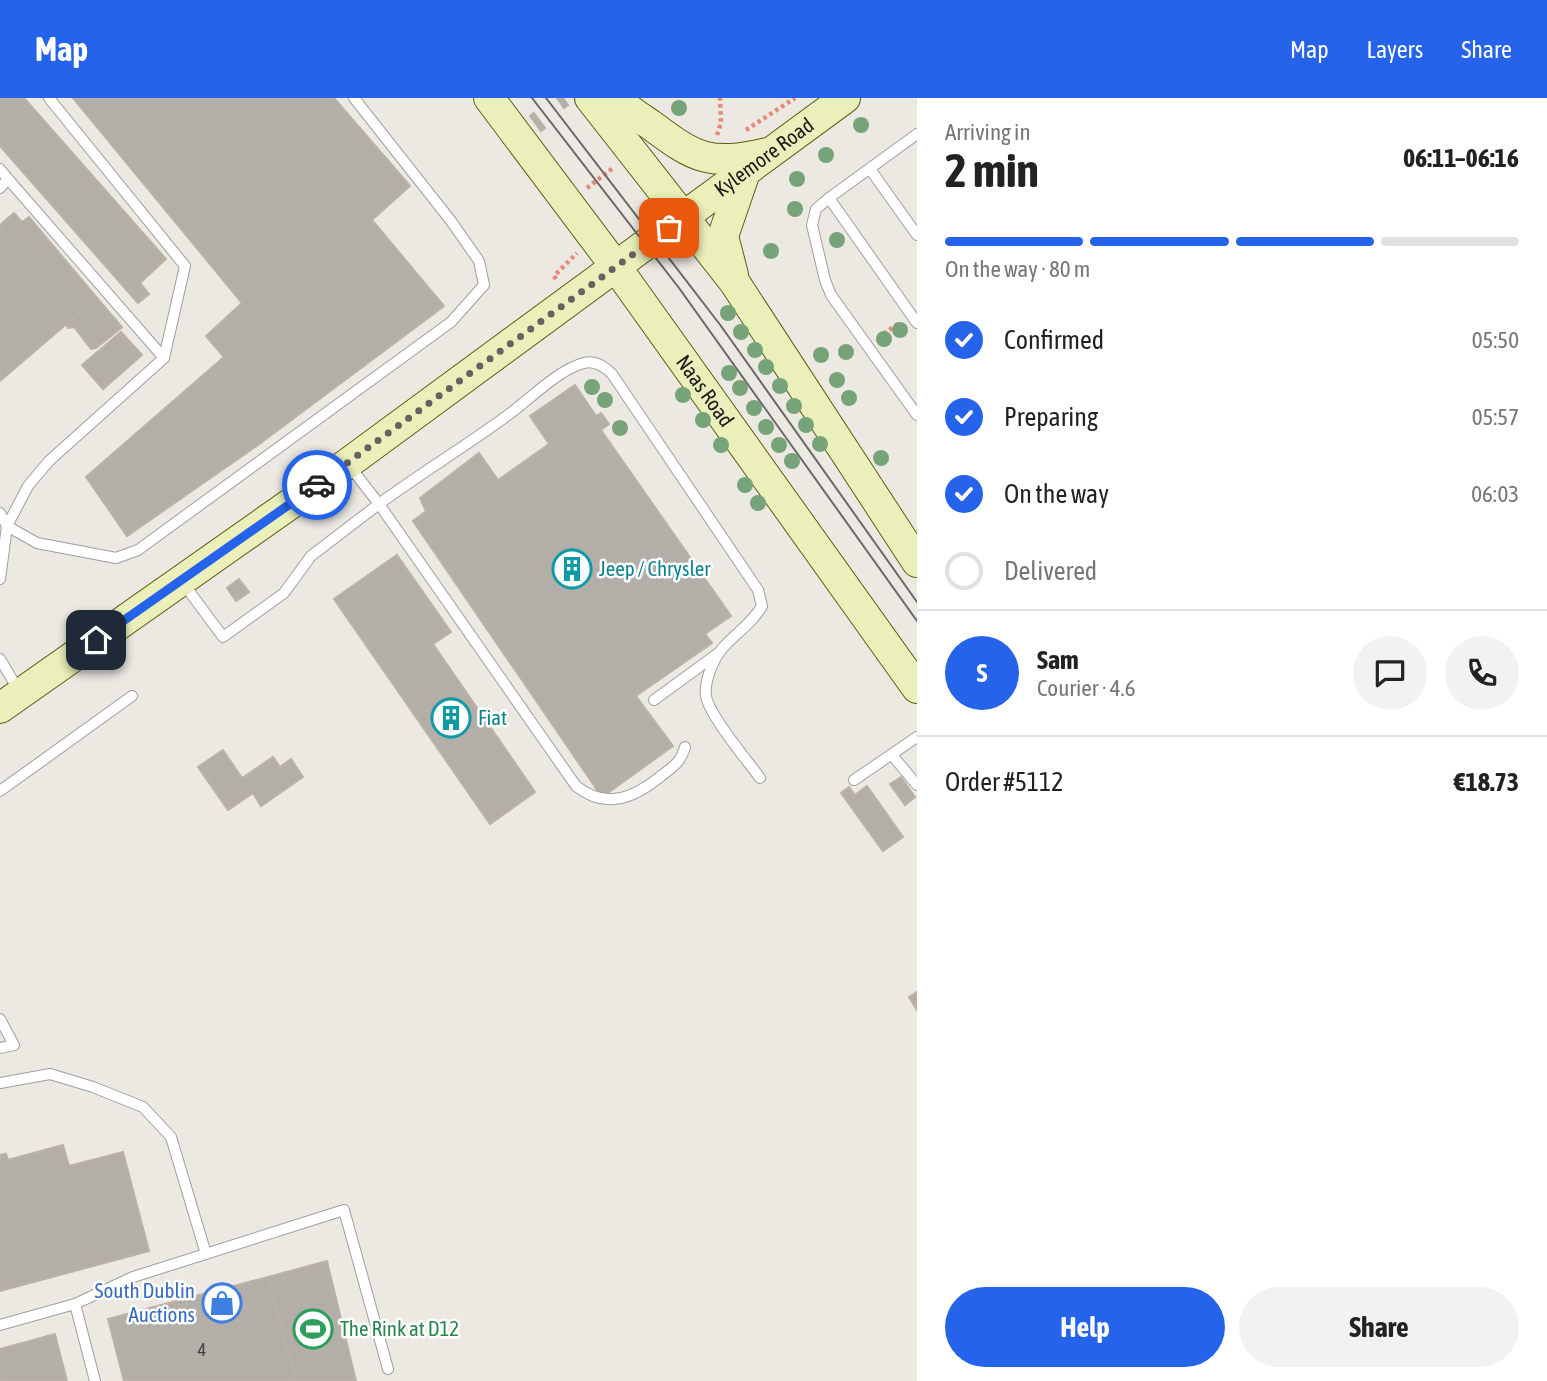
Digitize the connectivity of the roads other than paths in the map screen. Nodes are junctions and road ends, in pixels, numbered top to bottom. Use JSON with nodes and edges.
{"nodes":[{"id":1,"x":49,"y":98,"type":"edge"},
{"id":2,"x":354,"y":98,"type":"edge"},
{"id":3,"x":489,"y":98,"type":"edge"},
{"id":4,"x":590,"y":98,"type":"edge"},
{"id":5,"x":616,"y":98,"type":"edge"},
{"id":6,"x":845,"y":98,"type":"edge"},
{"id":7,"x":915,"y":140,"type":"edge"},
{"id":8,"x":772,"y":152,"type":"junction"},
{"id":9,"x":0,"y":169,"type":"edge"},
{"id":10,"x":870,"y":169,"type":"junction"},
{"id":11,"x":745,"y":172,"type":"junction"},
{"id":12,"x":4,"y":183,"type":"edge"},
{"id":13,"x":829,"y":198,"type":"junction"},
{"id":14,"x":683,"y":217,"type":"junction"},
{"id":15,"x":917,"y":235,"type":"edge"},
{"id":16,"x":616,"y":267,"type":"junction"},
{"id":17,"x":735,"y":283,"type":"junction"},
{"id":18,"x":914,"y":319,"type":"edge"},
{"id":19,"x":164,"y":358,"type":"junction"},
{"id":20,"x":917,"y":415,"type":"edge"},
{"id":21,"x":347,"y":464,"type":"junction"},
{"id":22,"x":379,"y":504,"type":"junction"},
{"id":23,"x":0,"y":513,"type":"edge"},
{"id":24,"x":7,"y":526,"type":"junction"},
{"id":25,"x":917,"y":562,"type":"edge"},
{"id":26,"x":0,"y":576,"type":"edge"},
{"id":27,"x":181,"y":581,"type":"junction"},
{"id":28,"x":719,"y":652,"type":"junction"},
{"id":29,"x":0,"y":659,"type":"edge"},
{"id":30,"x":917,"y":688,"type":"edge"},
{"id":31,"x":132,"y":696,"type":"dead end"},
{"id":32,"x":654,"y":700,"type":"dead end"},
{"id":33,"x":10,"y":701,"type":"edge"},
{"id":34,"x":917,"y":737,"type":"edge"},
{"id":35,"x":685,"y":747,"type":"dead end"},
{"id":36,"x":892,"y":755,"type":"junction"},
{"id":37,"x":760,"y":778,"type":"dead end"},
{"id":38,"x":854,"y":780,"type":"dead end"},
{"id":39,"x":917,"y":785,"type":"edge"},
{"id":40,"x":0,"y":791,"type":"edge"},
{"id":41,"x":0,"y":1019,"type":"edge"},
{"id":42,"x":0,"y":1048,"type":"edge"},
{"id":43,"x":0,"y":1083,"type":"edge"},
{"id":44,"x":206,"y":1254,"type":"junction"},
{"id":45,"x":75,"y":1304,"type":"junction"},
{"id":46,"x":0,"y":1325,"type":"edge"},
{"id":47,"x":388,"y":1369,"type":"dead end"},
{"id":48,"x":95,"y":1381,"type":"edge"}],
"edges":[{"from":1,"to":19,"type":"lane"},
{"from":2,"to":24,"type":"lane"},
{"from":3,"to":16,"type":"main road","name":"Naas Road"},
{"from":4,"to":14,"type":"main road"},
{"from":5,"to":8,"type":"main road"},
{"from":6,"to":8,"type":"main road","name":"Kylemore Road"},
{"from":7,"to":10,"type":"lane"},
{"from":8,"to":11,"type":"main road","name":"Kylemore Road"},
{"from":9,"to":12,"type":"lane"},
{"from":10,"to":13,"type":"lane"},
{"from":10,"to":15,"type":"lane"},
{"from":11,"to":14,"type":"main road","name":"Kylemore Road"},
{"from":11,"to":17,"type":"main road"},
{"from":12,"to":19,"type":"lane"},
{"from":13,"to":18,"type":"lane"},
{"from":13,"to":20,"type":"lane"},
{"from":14,"to":16,"type":"main road","name":"Kylemore Road"},
{"from":14,"to":17,"type":"main road"},
{"from":16,"to":21,"type":"main road","name":"Kylemore Road"},
{"from":16,"to":30,"type":"main road","name":"Naas Road"},
{"from":17,"to":25,"type":"main road"},
{"from":19,"to":24,"type":"lane"},
{"from":21,"to":22,"type":"lane"},
{"from":21,"to":27,"type":"main road","name":"Kylemore Road"},
{"from":22,"to":27,"type":"lane"},
{"from":22,"to":28,"type":"lane"},
{"from":22,"to":35,"type":"lane"},
{"from":23,"to":24,"type":"lane"},
{"from":24,"to":26,"type":"lane"},
{"from":27,"to":33,"type":"main road","name":"Kylemore Road"},
{"from":28,"to":32,"type":"lane"},
{"from":28,"to":37,"type":"lane"},
{"from":29,"to":33,"type":"lane"},
{"from":31,"to":40,"type":"lane"},
{"from":34,"to":36,"type":"lane"},
{"from":36,"to":38,"type":"lane"},
{"from":36,"to":39,"type":"lane"},
{"from":41,"to":42,"type":"lane"},
{"from":43,"to":44,"type":"lane"},
{"from":44,"to":45,"type":"lane"},
{"from":44,"to":47,"type":"lane"},
{"from":45,"to":46,"type":"lane"},
{"from":45,"to":48,"type":"lane"}]}
